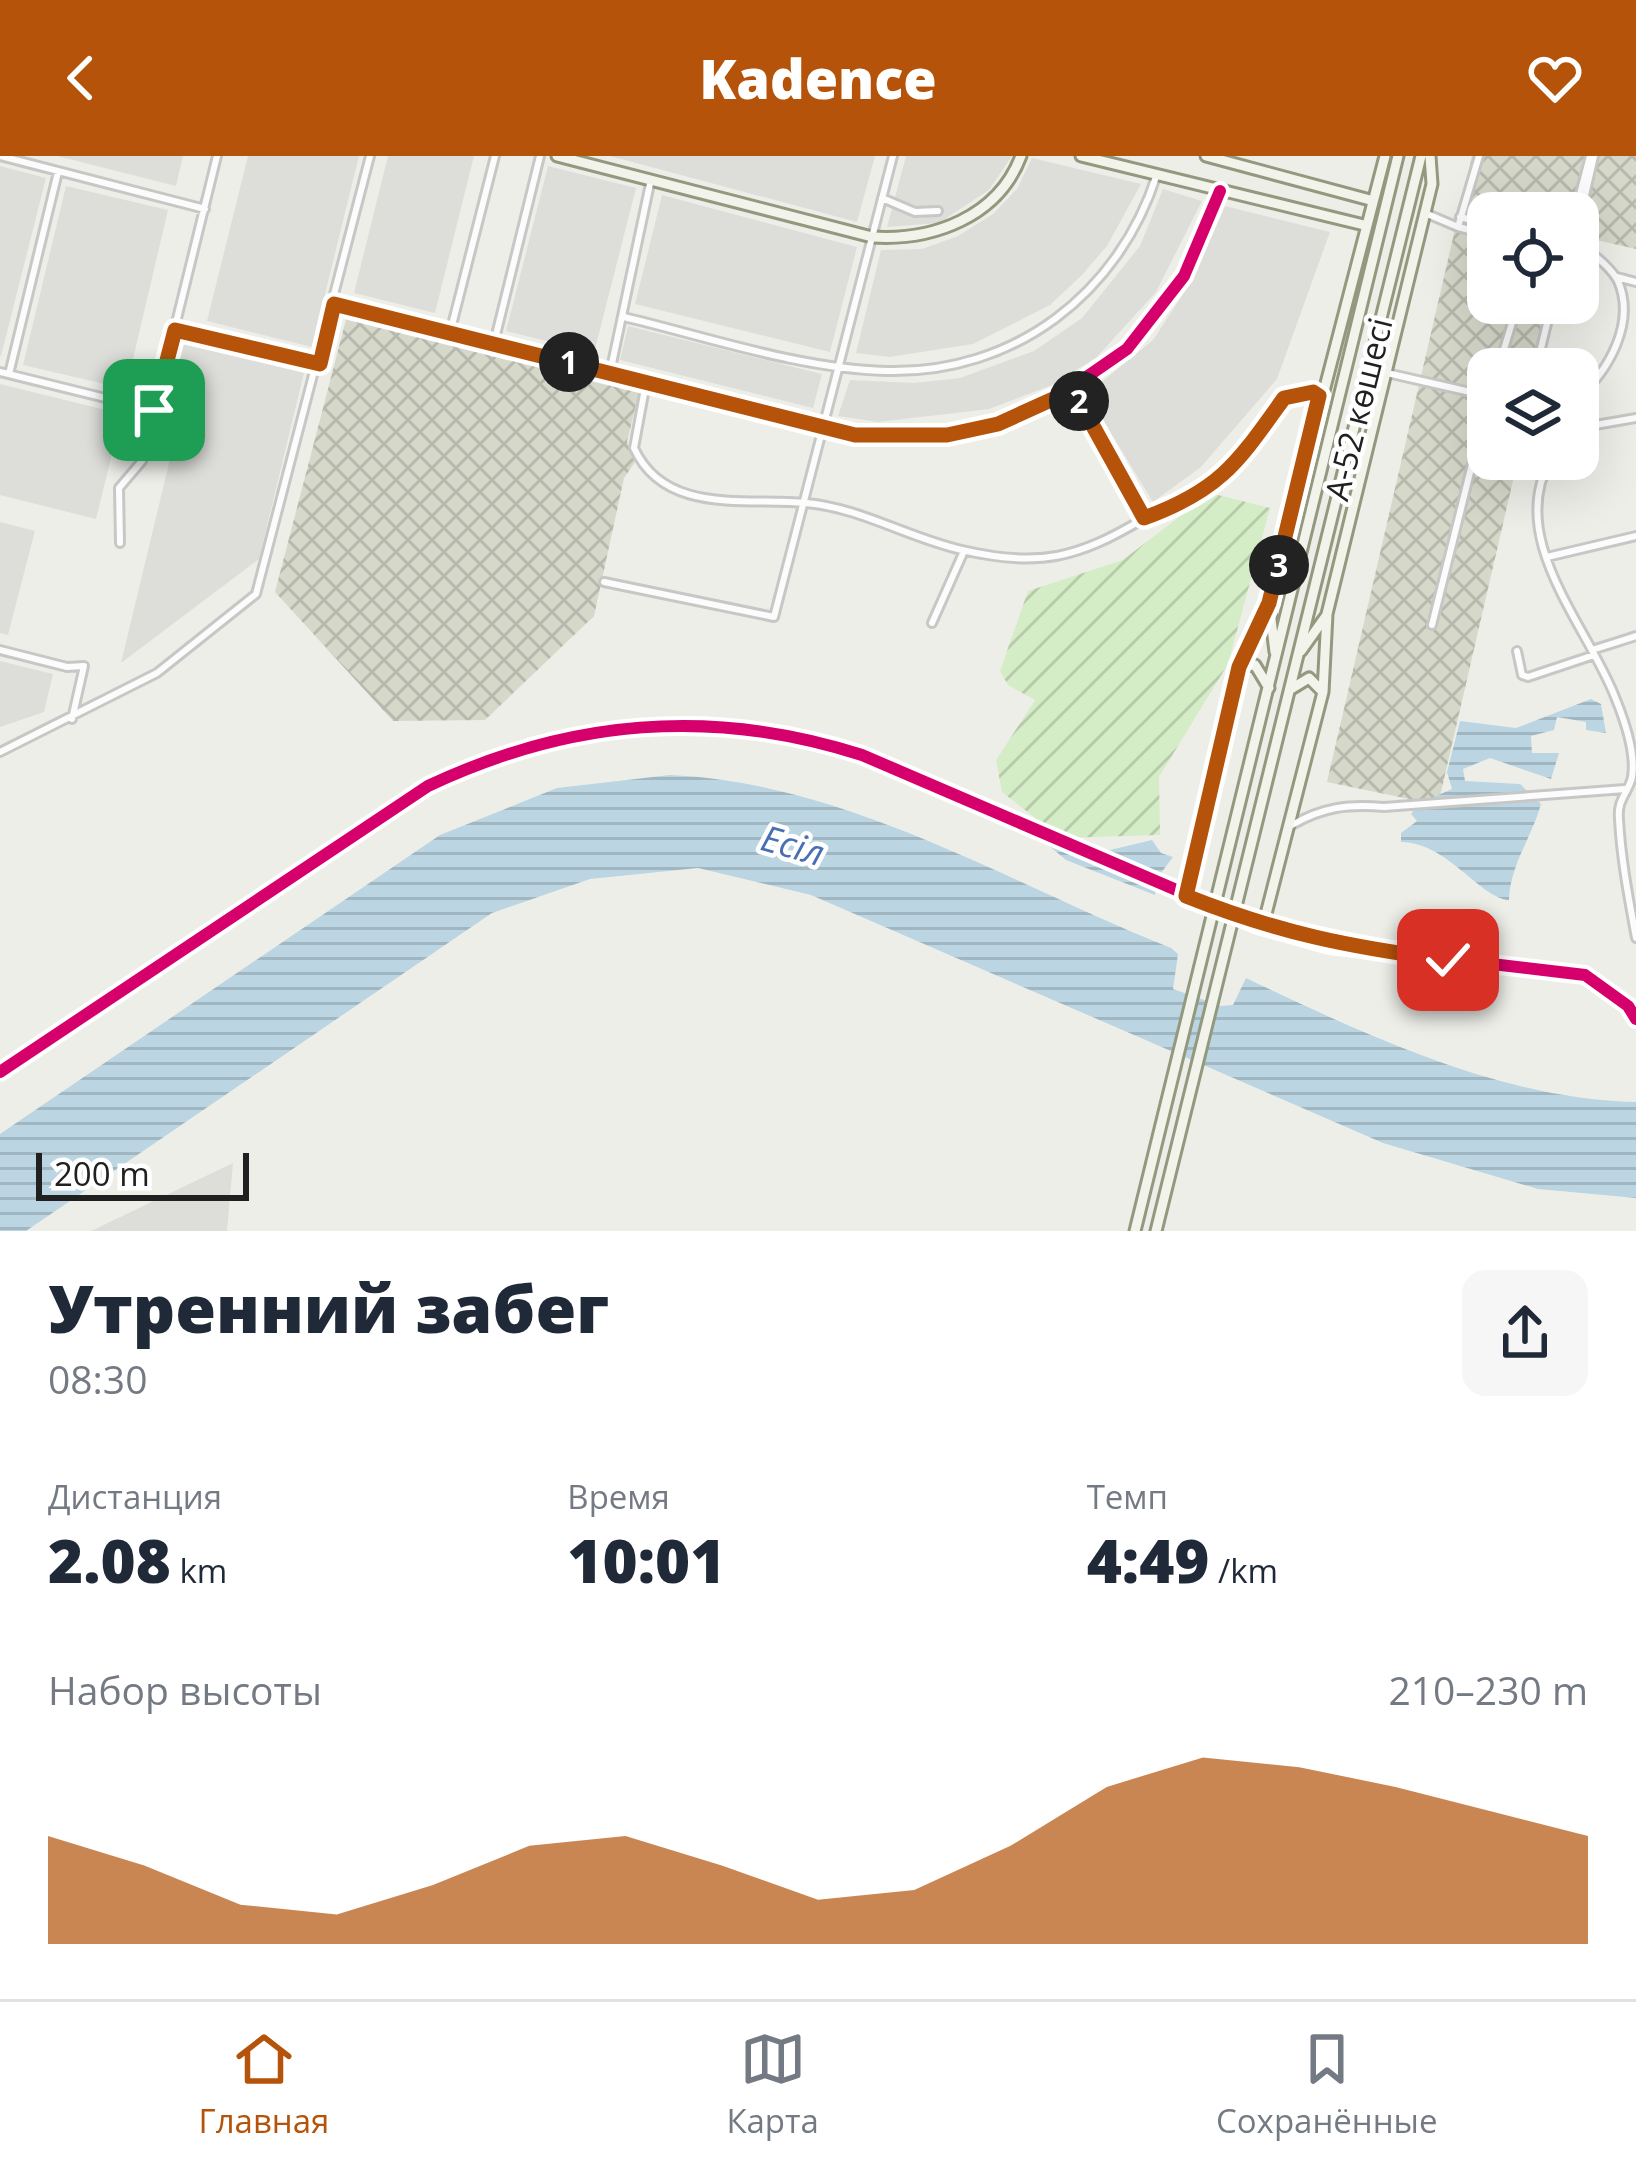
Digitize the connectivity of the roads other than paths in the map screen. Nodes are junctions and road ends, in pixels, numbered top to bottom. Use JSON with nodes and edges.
{"nodes":[{"id":1,"x":217,"y":156,"type":"edge"},
{"id":2,"x":370,"y":156,"type":"edge"},
{"id":3,"x":495,"y":156,"type":"edge"},
{"id":4,"x":540,"y":156,"type":"edge"},
{"id":5,"x":557,"y":156,"type":"edge"},
{"id":6,"x":893,"y":156,"type":"edge"},
{"id":7,"x":1022,"y":156,"type":"edge"},
{"id":8,"x":1081,"y":156,"type":"edge"},
{"id":9,"x":1206,"y":156,"type":"edge"},
{"id":10,"x":1384,"y":156,"type":"edge"},
{"id":11,"x":1398,"y":156,"type":"edge"},
{"id":12,"x":1421,"y":156,"type":"edge"},
{"id":13,"x":1430,"y":156,"type":"edge"},
{"id":14,"x":1479,"y":156,"type":"edge"},
{"id":15,"x":1592,"y":156,"type":"edge"},
{"id":16,"x":0,"y":157,"type":"edge"},
{"id":17,"x":58,"y":172,"type":"junction"},
{"id":18,"x":1157,"y":174,"type":"junction"},
{"id":19,"x":651,"y":179,"type":"junction"},
{"id":20,"x":1220,"y":191,"type":"junction"},
{"id":21,"x":1336,"y":192,"type":"junction"},
{"id":22,"x":1582,"y":192,"type":"edge"},
{"id":23,"x":1585,"y":192,"type":"edge"},
{"id":24,"x":883,"y":198,"type":"junction"},
{"id":25,"x":1370,"y":200,"type":"junction"},
{"id":26,"x":205,"y":209,"type":"junction"},
{"id":27,"x":938,"y":211,"type":"dead end"},
{"id":28,"x":1425,"y":213,"type":"junction"},
{"id":29,"x":1327,"y":216,"type":"junction"},
{"id":30,"x":1459,"y":222,"type":"junction"},
{"id":31,"x":1467,"y":223,"type":"edge"},
{"id":32,"x":1364,"y":225,"type":"junction"},
{"id":33,"x":1467,"y":226,"type":"edge"},
{"id":34,"x":872,"y":236,"type":"junction"},
{"id":35,"x":1599,"y":260,"type":"edge"},
{"id":36,"x":1617,"y":277,"type":"junction"},
{"id":37,"x":1636,"y":282,"type":"edge"},
{"id":38,"x":334,"y":304,"type":"junction"},
{"id":39,"x":624,"y":316,"type":"junction"},
{"id":40,"x":175,"y":330,"type":"junction"},
{"id":41,"x":450,"y":332,"type":"junction"},
{"id":42,"x":494,"y":343,"type":"junction"},
{"id":43,"x":320,"y":364,"type":"junction"},
{"id":44,"x":840,"y":365,"type":"junction"},
{"id":45,"x":4,"y":373,"type":"edge"},
{"id":46,"x":610,"y":373,"type":"junction"},
{"id":47,"x":1384,"y":373,"type":"junction"},
{"id":48,"x":1599,"y":375,"type":"edge"},
{"id":49,"x":646,"y":383,"type":"junction"},
{"id":50,"x":1073,"y":390,"type":"junction"},
{"id":51,"x":1467,"y":393,"type":"edge"},
{"id":52,"x":1319,"y":396,"type":"junction"},
{"id":53,"x":154,"y":410,"type":"junction"},
{"id":54,"x":1636,"y":418,"type":"edge"},
{"id":55,"x":1599,"y":424,"type":"edge"},
{"id":56,"x":825,"y":426,"type":"junction"},
{"id":57,"x":1468,"y":480,"type":"edge"},
{"id":58,"x":1539,"y":480,"type":"edge"},
{"id":59,"x":803,"y":502,"type":"junction"},
{"id":60,"x":1144,"y":518,"type":"junction"},
{"id":61,"x":1308,"y":529,"type":"junction"},
{"id":62,"x":1328,"y":531,"type":"junction"},
{"id":63,"x":1636,"y":536,"type":"edge"},
{"id":64,"x":120,"y":543,"type":"dead end"},
{"id":65,"x":1284,"y":547,"type":"junction"},
{"id":66,"x":964,"y":551,"type":"junction"},
{"id":67,"x":1547,"y":557,"type":"junction"},
{"id":68,"x":1340,"y":564,"type":"junction"},
{"id":69,"x":604,"y":581,"type":"dead end"},
{"id":70,"x":1269,"y":603,"type":"junction"},
{"id":71,"x":1328,"y":614,"type":"junction"},
{"id":72,"x":932,"y":623,"type":"dead end"},
{"id":73,"x":1432,"y":625,"type":"dead end"},
{"id":74,"x":1636,"y":636,"type":"edge"},
{"id":75,"x":0,"y":650,"type":"edge"},
{"id":76,"x":1516,"y":651,"type":"dead end"},
{"id":77,"x":1593,"y":652,"type":"junction"},
{"id":78,"x":1298,"y":655,"type":"junction"},
{"id":79,"x":1276,"y":658,"type":"junction"},
{"id":80,"x":1239,"y":667,"type":"junction"},
{"id":81,"x":1268,"y":688,"type":"junction"},
{"id":82,"x":1291,"y":689,"type":"junction"},
{"id":83,"x":1323,"y":692,"type":"junction"},
{"id":84,"x":72,"y":721,"type":"junction"},
{"id":85,"x":1634,"y":749,"type":"edge"},
{"id":86,"x":0,"y":752,"type":"edge"},
{"id":87,"x":1634,"y":782,"type":"edge"},
{"id":88,"x":1625,"y":789,"type":"junction"},
{"id":89,"x":1288,"y":827,"type":"junction"},
{"id":90,"x":1186,"y":896,"type":"junction"},
{"id":91,"x":1258,"y":925,"type":"junction"},
{"id":92,"x":1636,"y":938,"type":"edge"},
{"id":93,"x":1636,"y":1019,"type":"edge"},
{"id":94,"x":0,"y":1072,"type":"edge"},
{"id":95,"x":1135,"y":1231,"type":"edge"},
{"id":96,"x":1156,"y":1231,"type":"edge"}],
"edges":[{"from":1,"to":26,"type":"street"},
{"from":2,"to":38,"type":"street"},
{"from":3,"to":41,"type":"street"},
{"from":4,"to":42,"type":"street"},
{"from":5,"to":19,"type":"street"},
{"from":6,"to":24,"type":"street"},
{"from":7,"to":34,"type":"street"},
{"from":8,"to":18,"type":"street"},
{"from":9,"to":21,"type":"street"},
{"from":10,"to":25,"type":"street"},
{"from":11,"to":61,"type":"street","name":"А-52 көшесі"},
{"from":12,"to":62,"type":"street","name":"А-52 көшесі"},
{"from":13,"to":28,"type":"street"},
{"from":14,"to":30,"type":"street"},
{"from":15,"to":22,"type":"street"},
{"from":15,"to":23,"type":"street"},
{"from":16,"to":17,"type":"street"},
{"from":17,"to":26,"type":"street"},
{"from":17,"to":45,"type":"street"},
{"from":18,"to":20,"type":"street"},
{"from":18,"to":44,"type":"street"},
{"from":19,"to":34,"type":"street"},
{"from":19,"to":39,"type":"street"},
{"from":20,"to":29,"type":"street"},
{"from":20,"to":50,"type":"street"},
{"from":21,"to":25,"type":"street"},
{"from":21,"to":29,"type":"street"},
{"from":24,"to":27,"type":"street"},
{"from":24,"to":34,"type":"street"},
{"from":25,"to":32,"type":"street"},
{"from":26,"to":40,"type":"street"},
{"from":28,"to":30,"type":"street"},
{"from":28,"to":47,"type":"street"},
{"from":29,"to":32,"type":"street"},
{"from":30,"to":31,"type":"street"},
{"from":30,"to":33,"type":"street"},
{"from":32,"to":52,"type":"street"},
{"from":34,"to":44,"type":"street"},
{"from":35,"to":36,"type":"street"},
{"from":36,"to":37,"type":"street"},
{"from":36,"to":48,"type":"street"},
{"from":38,"to":41,"type":"street"},
{"from":38,"to":43,"type":"street"},
{"from":39,"to":44,"type":"street"},
{"from":39,"to":46,"type":"street"},
{"from":40,"to":43,"type":"street"},
{"from":40,"to":53,"type":"street"},
{"from":41,"to":42,"type":"street"},
{"from":42,"to":46,"type":"street"},
{"from":43,"to":84,"type":"street"},
{"from":44,"to":56,"type":"street"},
{"from":45,"to":53,"type":"street"},
{"from":46,"to":49,"type":"street"},
{"from":47,"to":51,"type":"street"},
{"from":47,"to":68,"type":"street"},
{"from":49,"to":56,"type":"street"},
{"from":49,"to":59,"type":"street"},
{"from":50,"to":56,"type":"street"},
{"from":50,"to":60,"type":"street"},
{"from":52,"to":60,"type":"street"},
{"from":52,"to":65,"type":"street"},
{"from":53,"to":64,"type":"street"},
{"from":54,"to":55,"type":"street"},
{"from":56,"to":59,"type":"street"},
{"from":57,"to":73,"type":"street"},
{"from":58,"to":67,"type":"street"},
{"from":59,"to":66,"type":"street"},
{"from":59,"to":69,"type":"street"},
{"from":60,"to":66,"type":"street"},
{"from":61,"to":65,"type":"street"},
{"from":61,"to":79,"type":"street","name":"А-52 көшесі"},
{"from":62,"to":68,"type":"street"},
{"from":62,"to":78,"type":"street","name":"А-52 көшесі"},
{"from":63,"to":67,"type":"street"},
{"from":65,"to":70,"type":"street"},
{"from":66,"to":72,"type":"street"},
{"from":67,"to":77,"type":"street"},
{"from":68,"to":71,"type":"street"},
{"from":70,"to":79,"type":"street"},
{"from":70,"to":80,"type":"street"},
{"from":71,"to":78,"type":"street"},
{"from":71,"to":83,"type":"street"},
{"from":74,"to":77,"type":"street"},
{"from":75,"to":84,"type":"street"},
{"from":76,"to":77,"type":"street"},
{"from":77,"to":85,"type":"street"},
{"from":78,"to":82,"type":"street","name":"А-52 көшесі"},
{"from":79,"to":81,"type":"street","name":"А-52 көшесі"},
{"from":80,"to":81,"type":"street"},
{"from":80,"to":90,"type":"street"},
{"from":81,"to":95,"type":"street","name":"А-52 көшесі"},
{"from":82,"to":83,"type":"street"},
{"from":82,"to":96,"type":"street","name":"А-52 көшесі"},
{"from":83,"to":89,"type":"street"},
{"from":84,"to":86,"type":"street"},
{"from":85,"to":87,"type":"street"},
{"from":87,"to":88,"type":"street"},
{"from":88,"to":89,"type":"street"},
{"from":88,"to":92,"type":"street"},
{"from":89,"to":91,"type":"street"},
{"from":90,"to":91,"type":"street"},
{"from":90,"to":94,"type":"street"},
{"from":91,"to":93,"type":"street"}]}
